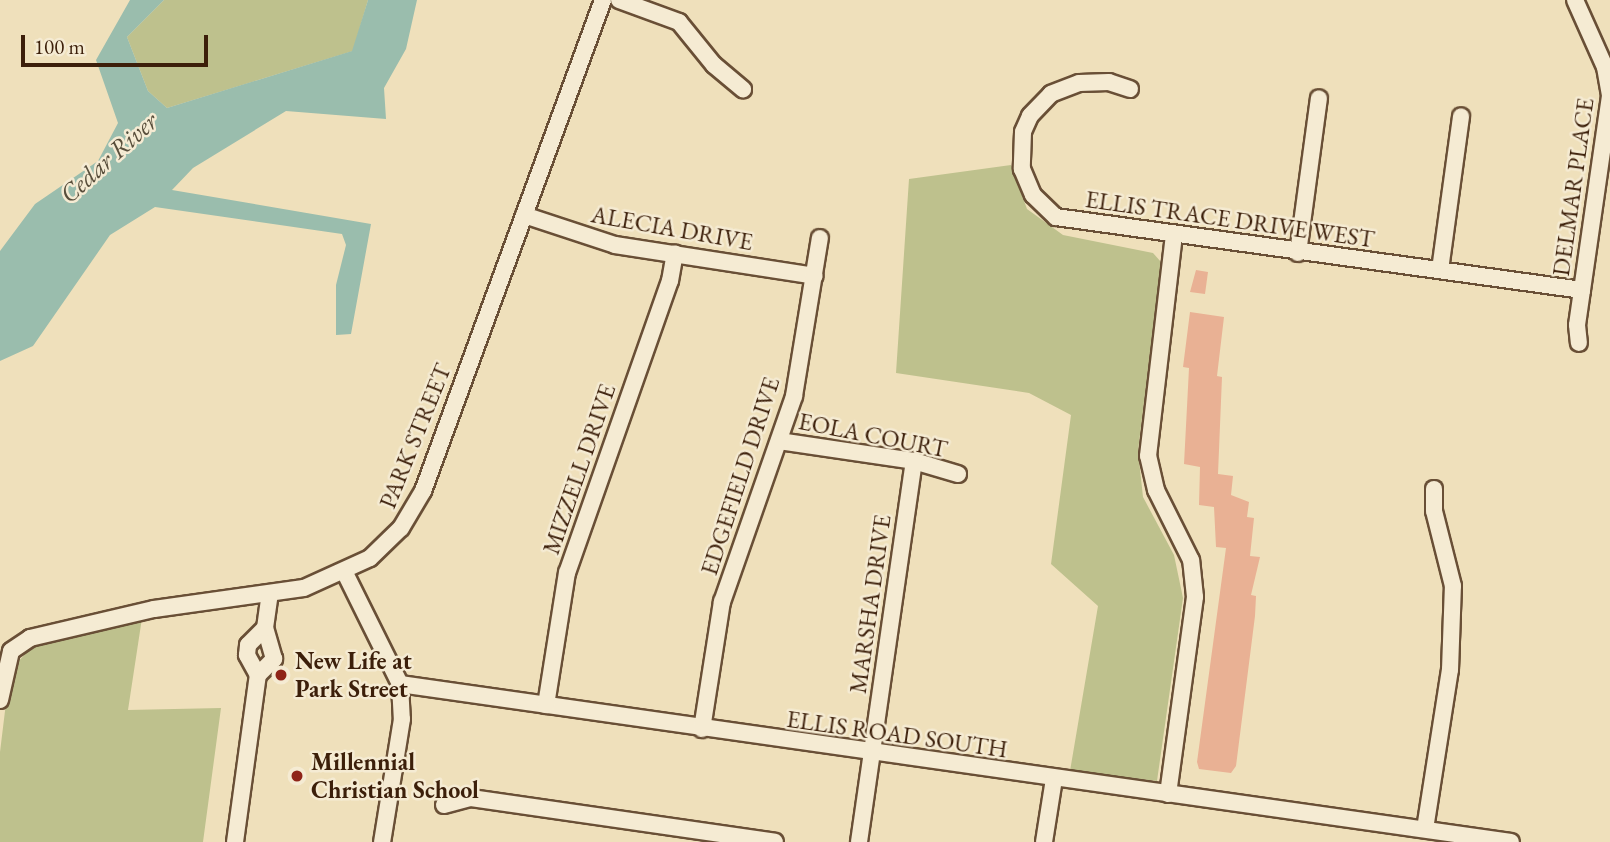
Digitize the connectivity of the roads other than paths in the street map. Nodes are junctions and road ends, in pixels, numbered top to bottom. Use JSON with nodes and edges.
{"nodes":[{"id":1,"x":603,"y":0,"type":"edge"},
{"id":2,"x":619,"y":0,"type":"edge"},
{"id":3,"x":1575,"y":0,"type":"edge"},
{"id":4,"x":743,"y":89,"type":"dead end"},
{"id":5,"x":1130,"y":89,"type":"dead end"},
{"id":6,"x":1319,"y":97,"type":"dead end"},
{"id":7,"x":1461,"y":116,"type":"dead end"},
{"id":8,"x":524,"y":215,"type":"junction"},
{"id":9,"x":1174,"y":236,"type":"junction"},
{"id":10,"x":820,"y":238,"type":"dead end"},
{"id":11,"x":675,"y":253,"type":"junction"},
{"id":12,"x":1298,"y":253,"type":"junction"},
{"id":13,"x":1440,"y":271,"type":"junction"},
{"id":14,"x":815,"y":276,"type":"junction"},
{"id":15,"x":1582,"y":290,"type":"junction"},
{"id":16,"x":1579,"y":343,"type":"dead end"},
{"id":17,"x":779,"y":441,"type":"junction"},
{"id":18,"x":914,"y":461,"type":"junction"},
{"id":19,"x":958,"y":474,"type":"dead end"},
{"id":20,"x":1434,"y":489,"type":"dead end"},
{"id":21,"x":345,"y":572,"type":"junction"},
{"id":22,"x":270,"y":593,"type":"junction"},
{"id":23,"x":265,"y":628,"type":"junction"},
{"id":24,"x":6,"y":650,"type":"edge"},
{"id":25,"x":258,"y":675,"type":"junction"},
{"id":26,"x":400,"y":684,"type":"junction"},
{"id":27,"x":0,"y":700,"type":"edge"},
{"id":28,"x":546,"y":705,"type":"junction"},
{"id":29,"x":702,"y":729,"type":"junction"},
{"id":30,"x":872,"y":754,"type":"junction"},
{"id":31,"x":1054,"y":779,"type":"junction"},
{"id":32,"x":1168,"y":794,"type":"junction"},
{"id":33,"x":444,"y":805,"type":"dead end"},
{"id":34,"x":1425,"y":829,"type":"junction"},
{"id":35,"x":710,"y":837,"type":"edge"},
{"id":36,"x":235,"y":842,"type":"edge"},
{"id":37,"x":382,"y":842,"type":"edge"},
{"id":38,"x":775,"y":842,"type":"edge"},
{"id":39,"x":859,"y":842,"type":"edge"},
{"id":40,"x":1044,"y":842,"type":"edge"},
{"id":41,"x":1506,"y":842,"type":"edge"}],
"edges":[{"from":1,"to":8,"type":"street","name":"PARK STREET"},
{"from":2,"to":4,"type":"street"},
{"from":3,"to":15,"type":"street","name":"DELMAR PLACE"},
{"from":5,"to":9,"type":"street","name":"ELLIS TRACE DRIVE WEST"},
{"from":6,"to":12,"type":"street"},
{"from":7,"to":13,"type":"street"},
{"from":8,"to":11,"type":"street","name":"ALECIA DRIVE"},
{"from":8,"to":21,"type":"street","name":"PARK STREET"},
{"from":9,"to":12,"type":"street","name":"ELLIS TRACE DRIVE WEST"},
{"from":9,"to":32,"type":"street"},
{"from":10,"to":14,"type":"street","name":"EDGEFIELD DRIVE"},
{"from":11,"to":14,"type":"street","name":"ALECIA DRIVE"},
{"from":11,"to":28,"type":"street","name":"MIZZELL DRIVE"},
{"from":12,"to":13,"type":"street","name":"ELLIS TRACE DRIVE WEST"},
{"from":13,"to":15,"type":"street","name":"ELLIS TRACE DRIVE WEST"},
{"from":14,"to":17,"type":"street","name":"EDGEFIELD DRIVE"},
{"from":15,"to":16,"type":"street","name":"DELMAR PLACE"},
{"from":17,"to":18,"type":"street","name":"EOLA COURT"},
{"from":17,"to":29,"type":"street","name":"EDGEFIELD DRIVE"},
{"from":18,"to":19,"type":"street","name":"EOLA COURT"},
{"from":18,"to":30,"type":"street","name":"MARSHA DRIVE"},
{"from":20,"to":34,"type":"street"},
{"from":21,"to":22,"type":"street","name":"PARK STREET"},
{"from":21,"to":26,"type":"street"},
{"from":22,"to":23,"type":"street"},
{"from":22,"to":24,"type":"street","name":"PARK STREET"},
{"from":23,"to":25,"type":"street"},
{"from":23,"to":25,"type":"street"},
{"from":24,"to":27,"type":"street","name":"PARK STREET"},
{"from":25,"to":36,"type":"street"},
{"from":26,"to":28,"type":"street","name":"ELLIS ROAD SOUTH"},
{"from":26,"to":37,"type":"street"},
{"from":28,"to":29,"type":"street","name":"ELLIS ROAD SOUTH"},
{"from":29,"to":30,"type":"street","name":"ELLIS ROAD SOUTH"},
{"from":30,"to":31,"type":"street","name":"ELLIS ROAD SOUTH"},
{"from":30,"to":39,"type":"street","name":"MARSHA DRIVE"},
{"from":31,"to":32,"type":"street","name":"ELLIS ROAD SOUTH"},
{"from":31,"to":40,"type":"street"},
{"from":32,"to":34,"type":"street","name":"ELLIS ROAD SOUTH"},
{"from":33,"to":35,"type":"street"},
{"from":34,"to":41,"type":"street","name":"ELLIS ROAD SOUTH"},
{"from":35,"to":38,"type":"street"}]}
